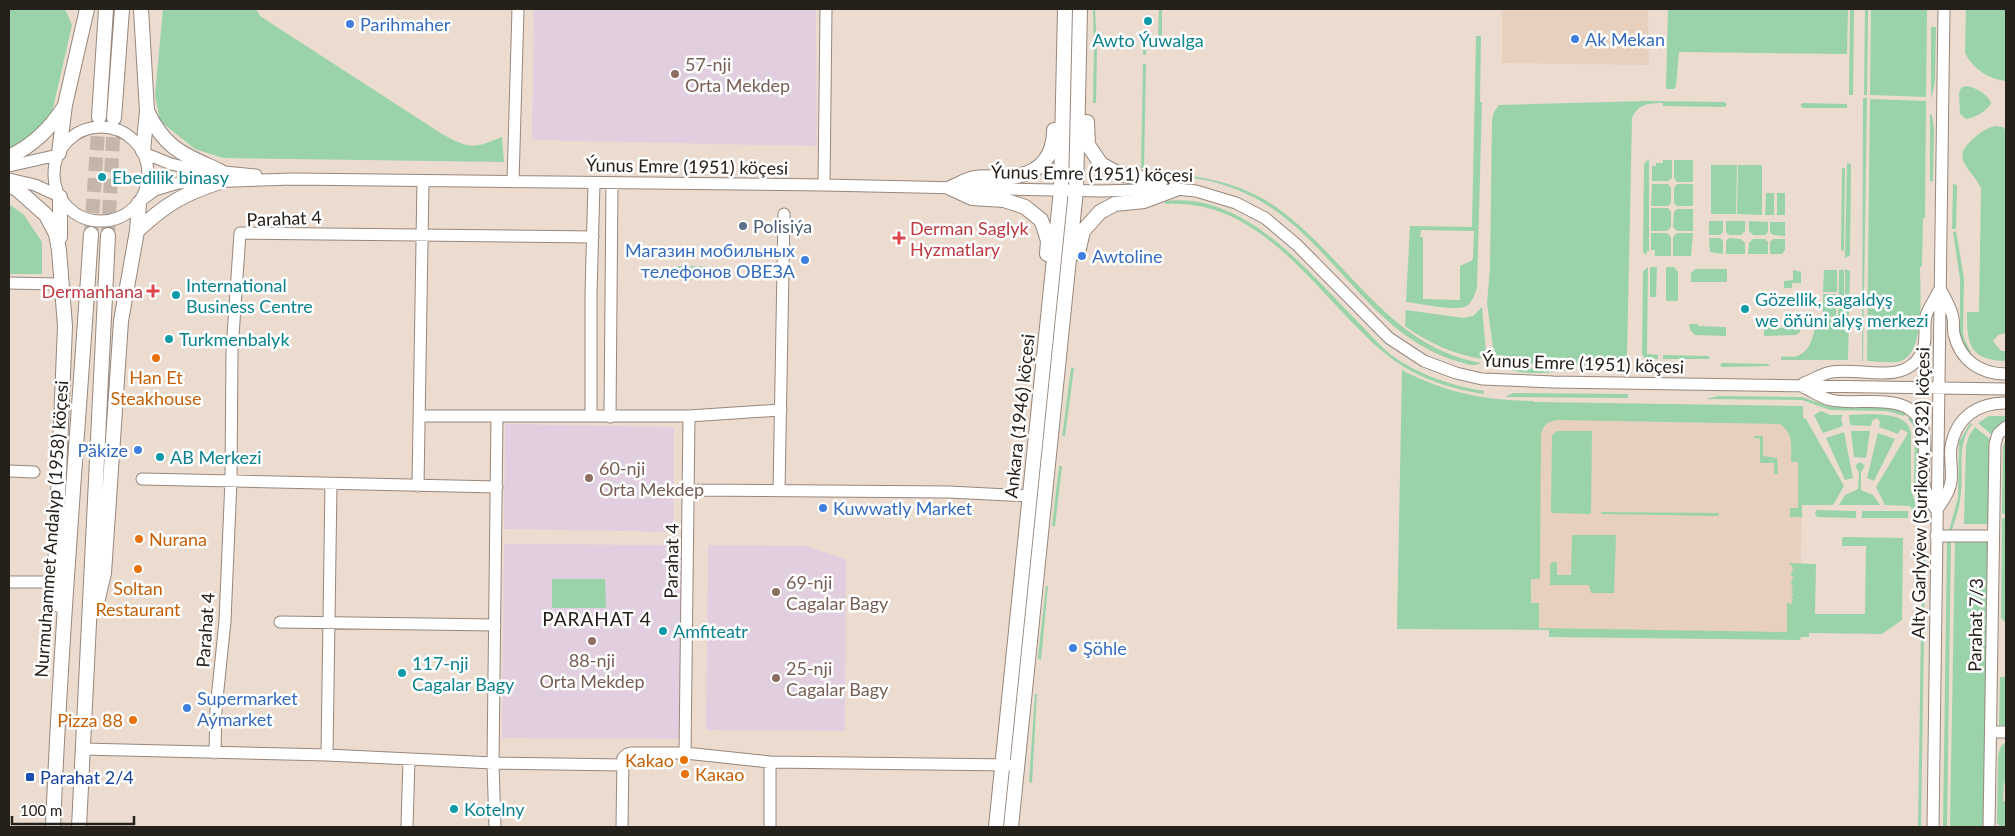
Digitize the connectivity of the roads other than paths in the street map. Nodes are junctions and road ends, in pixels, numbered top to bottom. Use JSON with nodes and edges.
{"nodes":[{"id":1,"x":87,"y":9,"type":"edge"},
{"id":2,"x":106,"y":9,"type":"edge"},
{"id":3,"x":122,"y":9,"type":"edge"},
{"id":4,"x":141,"y":9,"type":"edge"},
{"id":5,"x":518,"y":9,"type":"edge"},
{"id":6,"x":826,"y":9,"type":"edge"},
{"id":7,"x":1065,"y":9,"type":"edge"},
{"id":8,"x":1080,"y":9,"type":"edge"},
{"id":9,"x":1944,"y":9,"type":"edge"},
{"id":10,"x":65,"y":105,"type":"junction"},
{"id":11,"x":1063,"y":108,"type":"junction"},
{"id":12,"x":1078,"y":109,"type":"junction"},
{"id":13,"x":146,"y":111,"type":"junction"},
{"id":14,"x":99,"y":117,"type":"tunnel mouth"},
{"id":15,"x":114,"y":118,"type":"tunnel mouth"},
{"id":16,"x":143,"y":152,"type":"junction"},
{"id":17,"x":58,"y":154,"type":"junction"},
{"id":18,"x":9,"y":157,"type":"edge"},
{"id":19,"x":9,"y":166,"type":"edge"},
{"id":20,"x":220,"y":176,"type":"junction"},
{"id":21,"x":9,"y":179,"type":"edge"},
{"id":22,"x":424,"y":181,"type":"junction"},
{"id":23,"x":513,"y":182,"type":"junction"},
{"id":24,"x":594,"y":183,"type":"junction"},
{"id":25,"x":612,"y":183,"type":"junction"},
{"id":26,"x":9,"y":185,"type":"edge"},
{"id":27,"x":824,"y":185,"type":"junction"},
{"id":28,"x":950,"y":188,"type":"junction"},
{"id":29,"x":1176,"y":189,"type":"junction"},
{"id":30,"x":1061,"y":190,"type":"junction"},
{"id":31,"x":1076,"y":190,"type":"junction"},
{"id":32,"x":59,"y":196,"type":"junction"},
{"id":33,"x":139,"y":202,"type":"junction"},
{"id":34,"x":784,"y":214,"type":"dead end"},
{"id":35,"x":138,"y":231,"type":"junction"},
{"id":36,"x":91,"y":234,"type":"tunnel mouth"},
{"id":37,"x":108,"y":235,"type":"tunnel mouth"},
{"id":38,"x":423,"y":235,"type":"junction"},
{"id":39,"x":592,"y":237,"type":"junction"},
{"id":40,"x":60,"y":250,"type":"junction"},
{"id":41,"x":9,"y":283,"type":"edge"},
{"id":42,"x":1052,"y":283,"type":"junction"},
{"id":43,"x":56,"y":284,"type":"dead end"},
{"id":44,"x":1066,"y":284,"type":"junction"},
{"id":45,"x":1940,"y":288,"type":"junction"},
{"id":46,"x":2006,"y":374,"type":"edge"},
{"id":47,"x":1799,"y":386,"type":"junction"},
{"id":48,"x":1938,"y":388,"type":"junction"},
{"id":49,"x":2006,"y":389,"type":"edge"},
{"id":50,"x":2006,"y":403,"type":"edge"},
{"id":51,"x":780,"y":410,"type":"junction"},
{"id":52,"x":420,"y":416,"type":"junction"},
{"id":53,"x":497,"y":416,"type":"junction"},
{"id":54,"x":591,"y":416,"type":"junction"},
{"id":55,"x":689,"y":416,"type":"junction"},
{"id":56,"x":610,"y":417,"type":"junction"},
{"id":57,"x":2006,"y":427,"type":"edge"},
{"id":58,"x":9,"y":471,"type":"edge"},
{"id":59,"x":34,"y":472,"type":"dead end"},
{"id":60,"x":142,"y":479,"type":"dead end"},
{"id":61,"x":231,"y":480,"type":"junction"},
{"id":62,"x":331,"y":484,"type":"junction"},
{"id":63,"x":418,"y":486,"type":"junction"},
{"id":64,"x":497,"y":487,"type":"junction"},
{"id":65,"x":689,"y":490,"type":"junction"},
{"id":66,"x":779,"y":491,"type":"junction"},
{"id":67,"x":1029,"y":496,"type":"junction"},
{"id":68,"x":1936,"y":512,"type":"junction"},
{"id":69,"x":1936,"y":536,"type":"junction"},
{"id":70,"x":1994,"y":536,"type":"junction"},
{"id":71,"x":9,"y":582,"type":"edge"},
{"id":72,"x":57,"y":582,"type":"junction"},
{"id":73,"x":280,"y":622,"type":"dead end"},
{"id":74,"x":330,"y":623,"type":"junction"},
{"id":75,"x":495,"y":625,"type":"junction"},
{"id":76,"x":62,"y":636,"type":"junction"},
{"id":77,"x":88,"y":640,"type":"junction"},
{"id":78,"x":1991,"y":732,"type":"junction"},
{"id":79,"x":2006,"y":732,"type":"edge"},
{"id":80,"x":83,"y":749,"type":"junction"},
{"id":81,"x":214,"y":753,"type":"junction"},
{"id":82,"x":686,"y":753,"type":"junction"},
{"id":83,"x":327,"y":755,"type":"junction"},
{"id":84,"x":409,"y":758,"type":"junction"},
{"id":85,"x":770,"y":762,"type":"junction"},
{"id":86,"x":493,"y":763,"type":"junction"},
{"id":87,"x":623,"y":765,"type":"junction"},
{"id":88,"x":1001,"y":765,"type":"junction"},
{"id":89,"x":1018,"y":766,"type":"junction"},
{"id":90,"x":53,"y":827,"type":"edge"},
{"id":91,"x":79,"y":827,"type":"edge"},
{"id":92,"x":408,"y":827,"type":"edge"},
{"id":93,"x":495,"y":827,"type":"edge"},
{"id":94,"x":622,"y":827,"type":"edge"},
{"id":95,"x":770,"y":827,"type":"edge"},
{"id":96,"x":996,"y":827,"type":"edge"},
{"id":97,"x":1011,"y":827,"type":"edge"},
{"id":98,"x":1933,"y":827,"type":"edge"},
{"id":99,"x":1989,"y":827,"type":"edge"}],
"edges":[{"from":1,"to":10,"type":"main road"},
{"from":2,"to":14,"type":"main road"},
{"from":3,"to":15,"type":"main road"},
{"from":4,"to":13,"type":"main road"},
{"from":5,"to":23,"type":"street"},
{"from":6,"to":27,"type":"street"},
{"from":7,"to":11,"type":"main road","name":"Ankara (1946) köçesi"},
{"from":8,"to":12,"type":"main road","name":"Ankara (1946) köçesi"},
{"from":9,"to":45,"type":"street","name":"Alty Garlyýew (Surikow, 1932) köçesi"},
{"from":10,"to":17,"type":"main road"},
{"from":10,"to":18,"type":"main road"},
{"from":11,"to":28,"type":"main road"},
{"from":11,"to":30,"type":"main road","name":"Ankara (1946) köçesi"},
{"from":12,"to":29,"type":"main road"},
{"from":12,"to":31,"type":"main road","name":"Ankara (1946) köçesi"},
{"from":13,"to":16,"type":"main road"},
{"from":13,"to":20,"type":"main road"},
{"from":16,"to":17,"type":"street"},
{"from":16,"to":20,"type":"street","name":"Ýunus Emre (1951) köçesi"},
{"from":16,"to":33,"type":"street"},
{"from":17,"to":19,"type":"street"},
{"from":17,"to":32,"type":"street"},
{"from":20,"to":22,"type":"street","name":"Ýunus Emre (1951) köçesi"},
{"from":20,"to":33,"type":"street","name":"Ýunus Emre (1951) köçesi"},
{"from":20,"to":35,"type":"main road"},
{"from":21,"to":32,"type":"street"},
{"from":22,"to":23,"type":"street","name":"Ýunus Emre (1951) köçesi"},
{"from":22,"to":38,"type":"street"},
{"from":23,"to":24,"type":"street","name":"Ýunus Emre (1951) köçesi"},
{"from":24,"to":25,"type":"street","name":"Ýunus Emre (1951) köçesi"},
{"from":24,"to":39,"type":"street"},
{"from":25,"to":27,"type":"street","name":"Ýunus Emre (1951) köçesi"},
{"from":25,"to":56,"type":"street"},
{"from":26,"to":40,"type":"main road"},
{"from":27,"to":28,"type":"street","name":"Ýunus Emre (1951) köçesi"},
{"from":28,"to":30,"type":"street","name":"Ýunus Emre (1951) köçesi"},
{"from":28,"to":42,"type":"main road"},
{"from":29,"to":31,"type":"street","name":"Ýunus Emre (1951) köçesi"},
{"from":29,"to":44,"type":"main road"},
{"from":29,"to":47,"type":"street","name":"Ýunus Emre (1951) köçesi"},
{"from":30,"to":31,"type":"street","name":"Ýunus Emre (1951) köçesi"},
{"from":30,"to":42,"type":"main road","name":"Ankara (1946) köçesi"},
{"from":31,"to":44,"type":"main road","name":"Ankara (1946) köçesi"},
{"from":32,"to":33,"type":"street"},
{"from":32,"to":40,"type":"main road"},
{"from":33,"to":35,"type":"main road"},
{"from":34,"to":51,"type":"street"},
{"from":35,"to":77,"type":"main road"},
{"from":36,"to":76,"type":"main road","name":"Nurmuhammet Andalyp (1958) köçesi"},
{"from":37,"to":77,"type":"main road"},
{"from":38,"to":39,"type":"street"},
{"from":38,"to":52,"type":"street"},
{"from":38,"to":61,"type":"street","name":"Parahat 4"},
{"from":39,"to":54,"type":"street"},
{"from":40,"to":72,"type":"main road"},
{"from":41,"to":43,"type":"street"},
{"from":42,"to":67,"type":"main road","name":"Ankara (1946) köçesi"},
{"from":44,"to":89,"type":"main road","name":"Ankara (1946) köçesi"},
{"from":45,"to":46,"type":"street"},
{"from":45,"to":47,"type":"street"},
{"from":45,"to":48,"type":"street","name":"Alty Garlyýew (Surikow, 1932) köçesi"},
{"from":47,"to":48,"type":"street","name":"Ýunus Emre (1951) köçesi"},
{"from":47,"to":68,"type":"street"},
{"from":48,"to":49,"type":"street","name":"Ýunus Emre (1951) köçesi"},
{"from":48,"to":68,"type":"street","name":"Alty Garlyýew (Surikow, 1932) köçesi"},
{"from":50,"to":68,"type":"street"},
{"from":51,"to":55,"type":"street"},
{"from":51,"to":66,"type":"street"},
{"from":52,"to":53,"type":"street"},
{"from":52,"to":63,"type":"street"},
{"from":53,"to":54,"type":"street"},
{"from":53,"to":64,"type":"street"},
{"from":54,"to":56,"type":"street"},
{"from":55,"to":56,"type":"street"},
{"from":55,"to":65,"type":"street","name":"Parahat 4"},
{"from":57,"to":70,"type":"street","name":"Parahat 7/3"},
{"from":58,"to":59,"type":"street"},
{"from":60,"to":61,"type":"street"},
{"from":61,"to":62,"type":"street"},
{"from":61,"to":81,"type":"street","name":"Parahat 4"},
{"from":62,"to":63,"type":"street"},
{"from":62,"to":74,"type":"street"},
{"from":63,"to":64,"type":"street"},
{"from":64,"to":75,"type":"street"},
{"from":65,"to":66,"type":"street"},
{"from":65,"to":82,"type":"street","name":"Parahat 4"},
{"from":66,"to":67,"type":"street"},
{"from":67,"to":88,"type":"main road","name":"Ankara (1946) köçesi"},
{"from":68,"to":69,"type":"street","name":"Alty Garlyýew (Surikow, 1932) köçesi"},
{"from":69,"to":70,"type":"street"},
{"from":69,"to":98,"type":"street","name":"Alty Garlyýew (Surikow, 1932) köçesi"},
{"from":70,"to":78,"type":"street","name":"Parahat 7/3"},
{"from":71,"to":72,"type":"street"},
{"from":72,"to":76,"type":"main road"},
{"from":73,"to":74,"type":"street"},
{"from":74,"to":75,"type":"street"},
{"from":74,"to":83,"type":"street"},
{"from":75,"to":86,"type":"street"},
{"from":76,"to":90,"type":"main road","name":"Nurmuhammet Andalyp (1958) köçesi"},
{"from":77,"to":80,"type":"main road"},
{"from":78,"to":79,"type":"street"},
{"from":78,"to":99,"type":"street","name":"Parahat 7/3"},
{"from":80,"to":81,"type":"street"},
{"from":80,"to":91,"type":"main road"},
{"from":81,"to":83,"type":"street"},
{"from":82,"to":85,"type":"street"},
{"from":82,"to":87,"type":"street"},
{"from":83,"to":84,"type":"street"},
{"from":84,"to":86,"type":"street"},
{"from":84,"to":92,"type":"street"},
{"from":85,"to":88,"type":"street"},
{"from":85,"to":95,"type":"street"},
{"from":86,"to":87,"type":"street"},
{"from":86,"to":93,"type":"street"},
{"from":87,"to":94,"type":"street"},
{"from":88,"to":89,"type":"street"},
{"from":88,"to":96,"type":"main road","name":"Ankara (1946) köçesi"},
{"from":89,"to":97,"type":"main road","name":"Ankara (1946) köçesi"}]}
